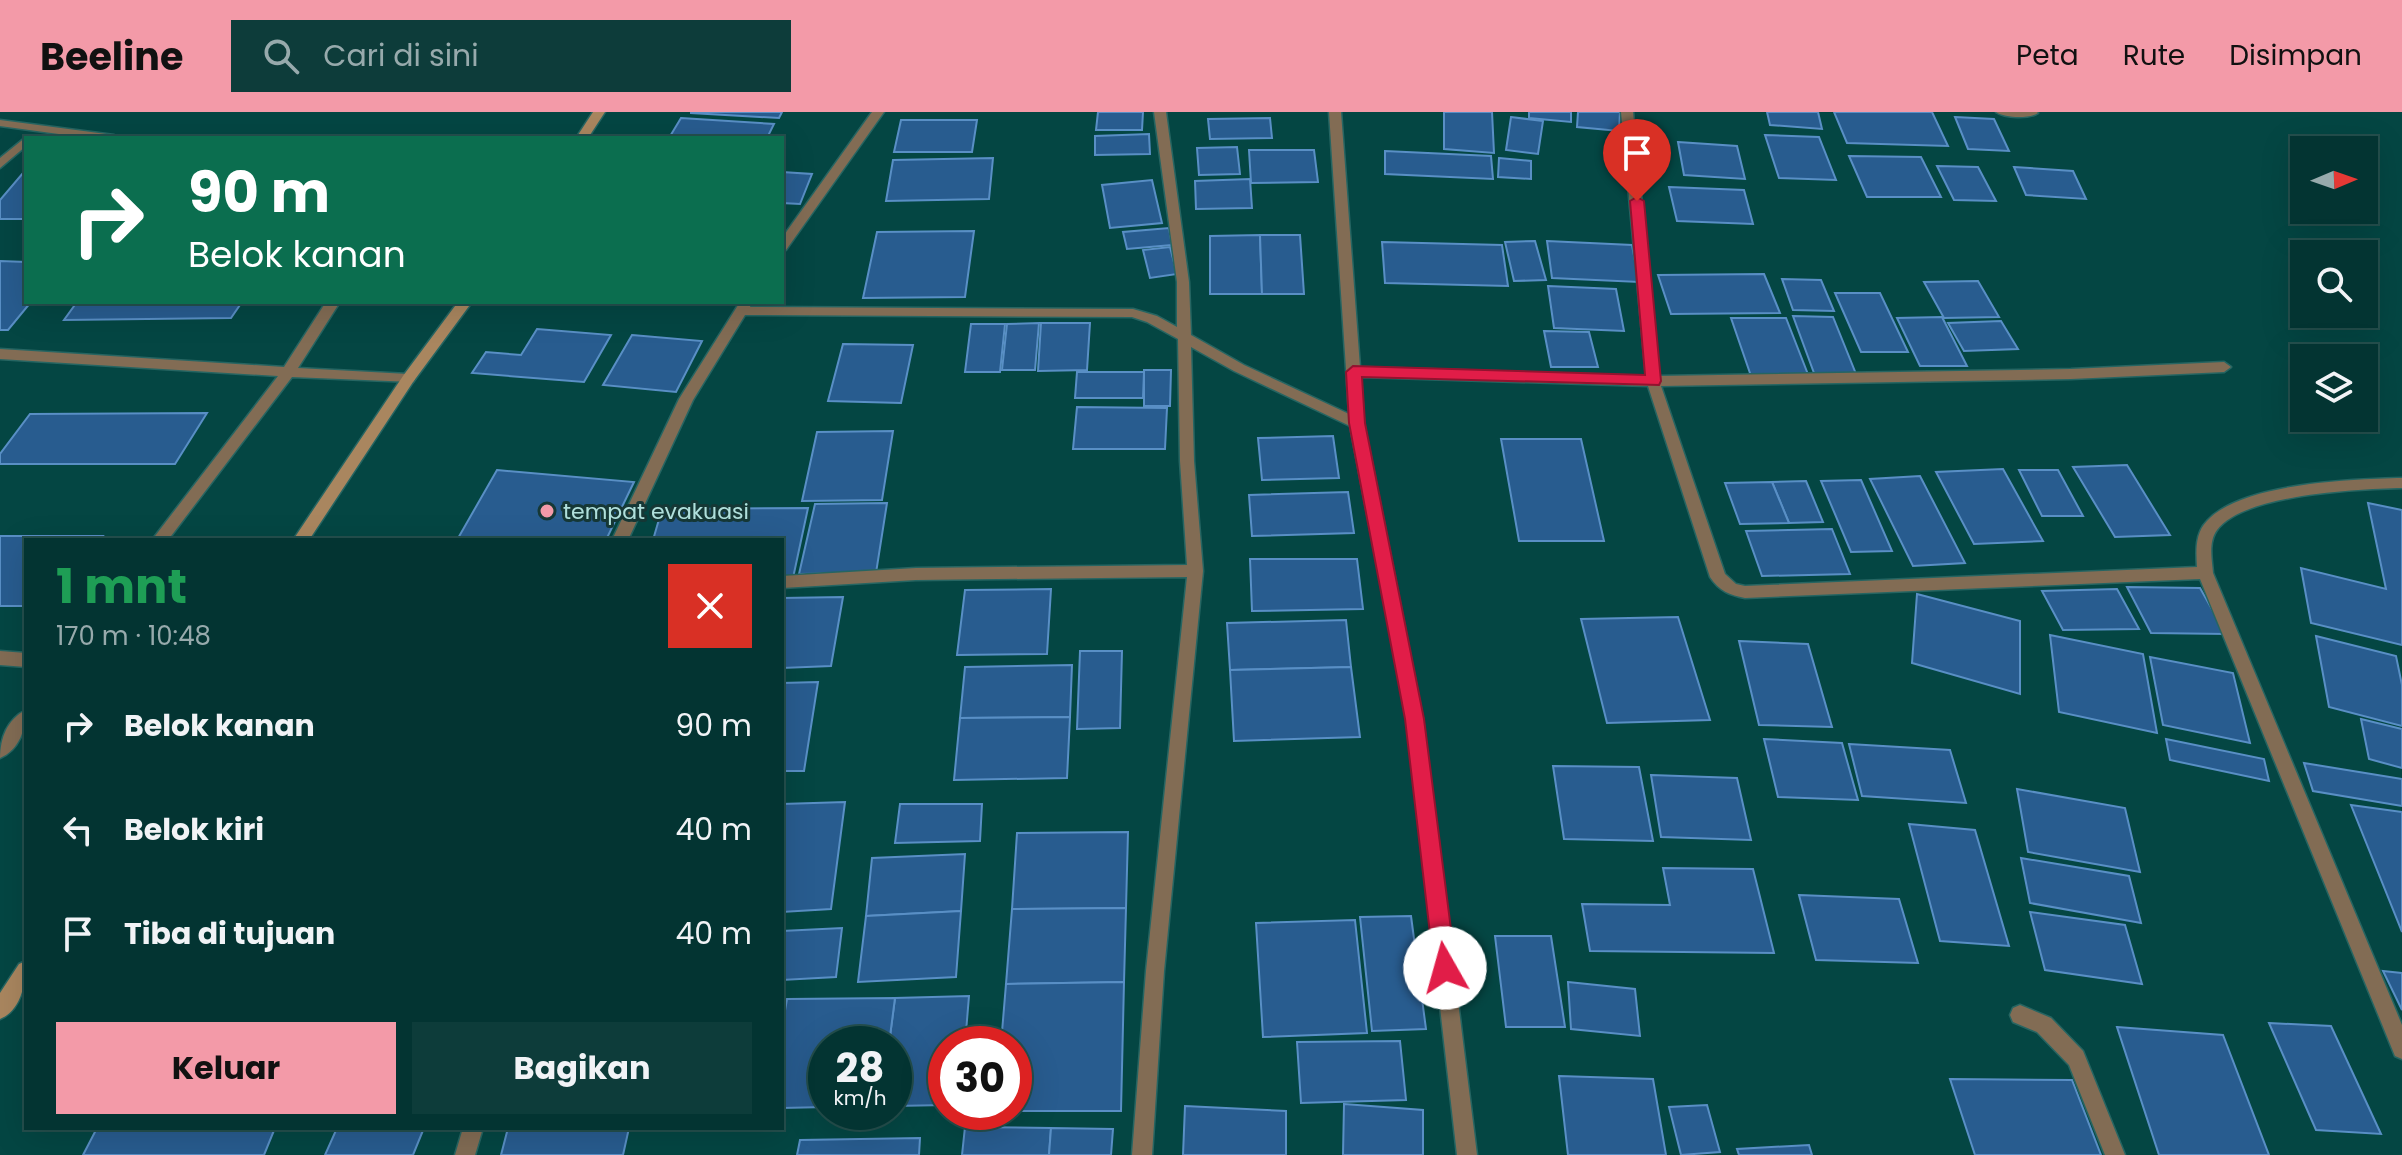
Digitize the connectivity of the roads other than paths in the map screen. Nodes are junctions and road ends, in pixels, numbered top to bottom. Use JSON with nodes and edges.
{"nodes":[{"id":1,"x":599,"y":112,"type":"edge"},
{"id":2,"x":878,"y":112,"type":"edge"},
{"id":3,"x":1160,"y":112,"type":"edge"},
{"id":4,"x":1335,"y":112,"type":"edge"},
{"id":5,"x":1627,"y":112,"type":"edge"},
{"id":6,"x":2002,"y":112,"type":"edge"},
{"id":7,"x":2032,"y":113,"type":"edge"},
{"id":8,"x":0,"y":123,"type":"edge"},
{"id":9,"x":38,"y":129,"type":"junction"},
{"id":10,"x":30,"y":136,"type":"edge"},
{"id":11,"x":97,"y":136,"type":"edge"},
{"id":12,"x":583,"y":136,"type":"edge"},
{"id":13,"x":24,"y":142,"type":"edge"},
{"id":14,"x":0,"y":164,"type":"edge"},
{"id":15,"x":784,"y":243,"type":"edge"},
{"id":16,"x":332,"y":304,"type":"edge"},
{"id":17,"x":464,"y":304,"type":"edge"},
{"id":18,"x":744,"y":306,"type":"edge"},
{"id":19,"x":1183,"y":329,"type":"junction"},
{"id":20,"x":0,"y":354,"type":"edge"},
{"id":21,"x":2224,"y":367,"type":"dead end"},
{"id":22,"x":288,"y":372,"type":"junction"},
{"id":23,"x":1354,"y":378,"type":"junction"},
{"id":24,"x":408,"y":379,"type":"junction"},
{"id":25,"x":1653,"y":381,"type":"junction"},
{"id":26,"x":1357,"y":423,"type":"junction"},
{"id":27,"x":2402,"y":483,"type":"edge"},
{"id":28,"x":162,"y":538,"type":"edge"},
{"id":29,"x":302,"y":538,"type":"edge"},
{"id":30,"x":621,"y":538,"type":"edge"},
{"id":31,"x":1195,"y":571,"type":"junction"},
{"id":32,"x":2205,"y":573,"type":"junction"},
{"id":33,"x":784,"y":582,"type":"edge"},
{"id":34,"x":0,"y":658,"type":"edge"},
{"id":35,"x":24,"y":660,"type":"edge"},
{"id":36,"x":24,"y":720,"type":"edge"},
{"id":37,"x":0,"y":751,"type":"edge"},
{"id":38,"x":24,"y":973,"type":"edge"},
{"id":39,"x":0,"y":1010,"type":"edge"},
{"id":40,"x":2020,"y":1015,"type":"dead end"},
{"id":41,"x":2402,"y":1049,"type":"edge"},
{"id":42,"x":472,"y":1130,"type":"edge"},
{"id":43,"x":465,"y":1155,"type":"edge"},
{"id":44,"x":1142,"y":1155,"type":"edge"},
{"id":45,"x":1467,"y":1155,"type":"edge"},
{"id":46,"x":2115,"y":1155,"type":"edge"}],
"edges":[{"from":1,"to":12,"type":"main road"},
{"from":2,"to":15,"type":"street"},
{"from":3,"to":19,"type":"street"},
{"from":4,"to":23,"type":"street"},
{"from":5,"to":25,"type":"street"},
{"from":6,"to":7,"type":"street"},
{"from":8,"to":9,"type":"street"},
{"from":9,"to":10,"type":"street"},
{"from":9,"to":11,"type":"street"},
{"from":13,"to":14,"type":"street"},
{"from":16,"to":22,"type":"street"},
{"from":17,"to":24,"type":"main road"},
{"from":18,"to":19,"type":"street"},
{"from":18,"to":30,"type":"street"},
{"from":19,"to":26,"type":"street"},
{"from":19,"to":31,"type":"street"},
{"from":20,"to":22,"type":"street"},
{"from":21,"to":25,"type":"street"},
{"from":22,"to":24,"type":"street"},
{"from":22,"to":28,"type":"street"},
{"from":23,"to":25,"type":"street"},
{"from":23,"to":26,"type":"street"},
{"from":24,"to":29,"type":"main road"},
{"from":25,"to":32,"type":"street"},
{"from":26,"to":45,"type":"street"},
{"from":27,"to":32,"type":"street"},
{"from":31,"to":33,"type":"street"},
{"from":31,"to":44,"type":"street"},
{"from":32,"to":41,"type":"street"},
{"from":34,"to":35,"type":"street"},
{"from":36,"to":37,"type":"street"},
{"from":38,"to":39,"type":"main road"},
{"from":40,"to":46,"type":"street"},
{"from":42,"to":43,"type":"street"}]}
